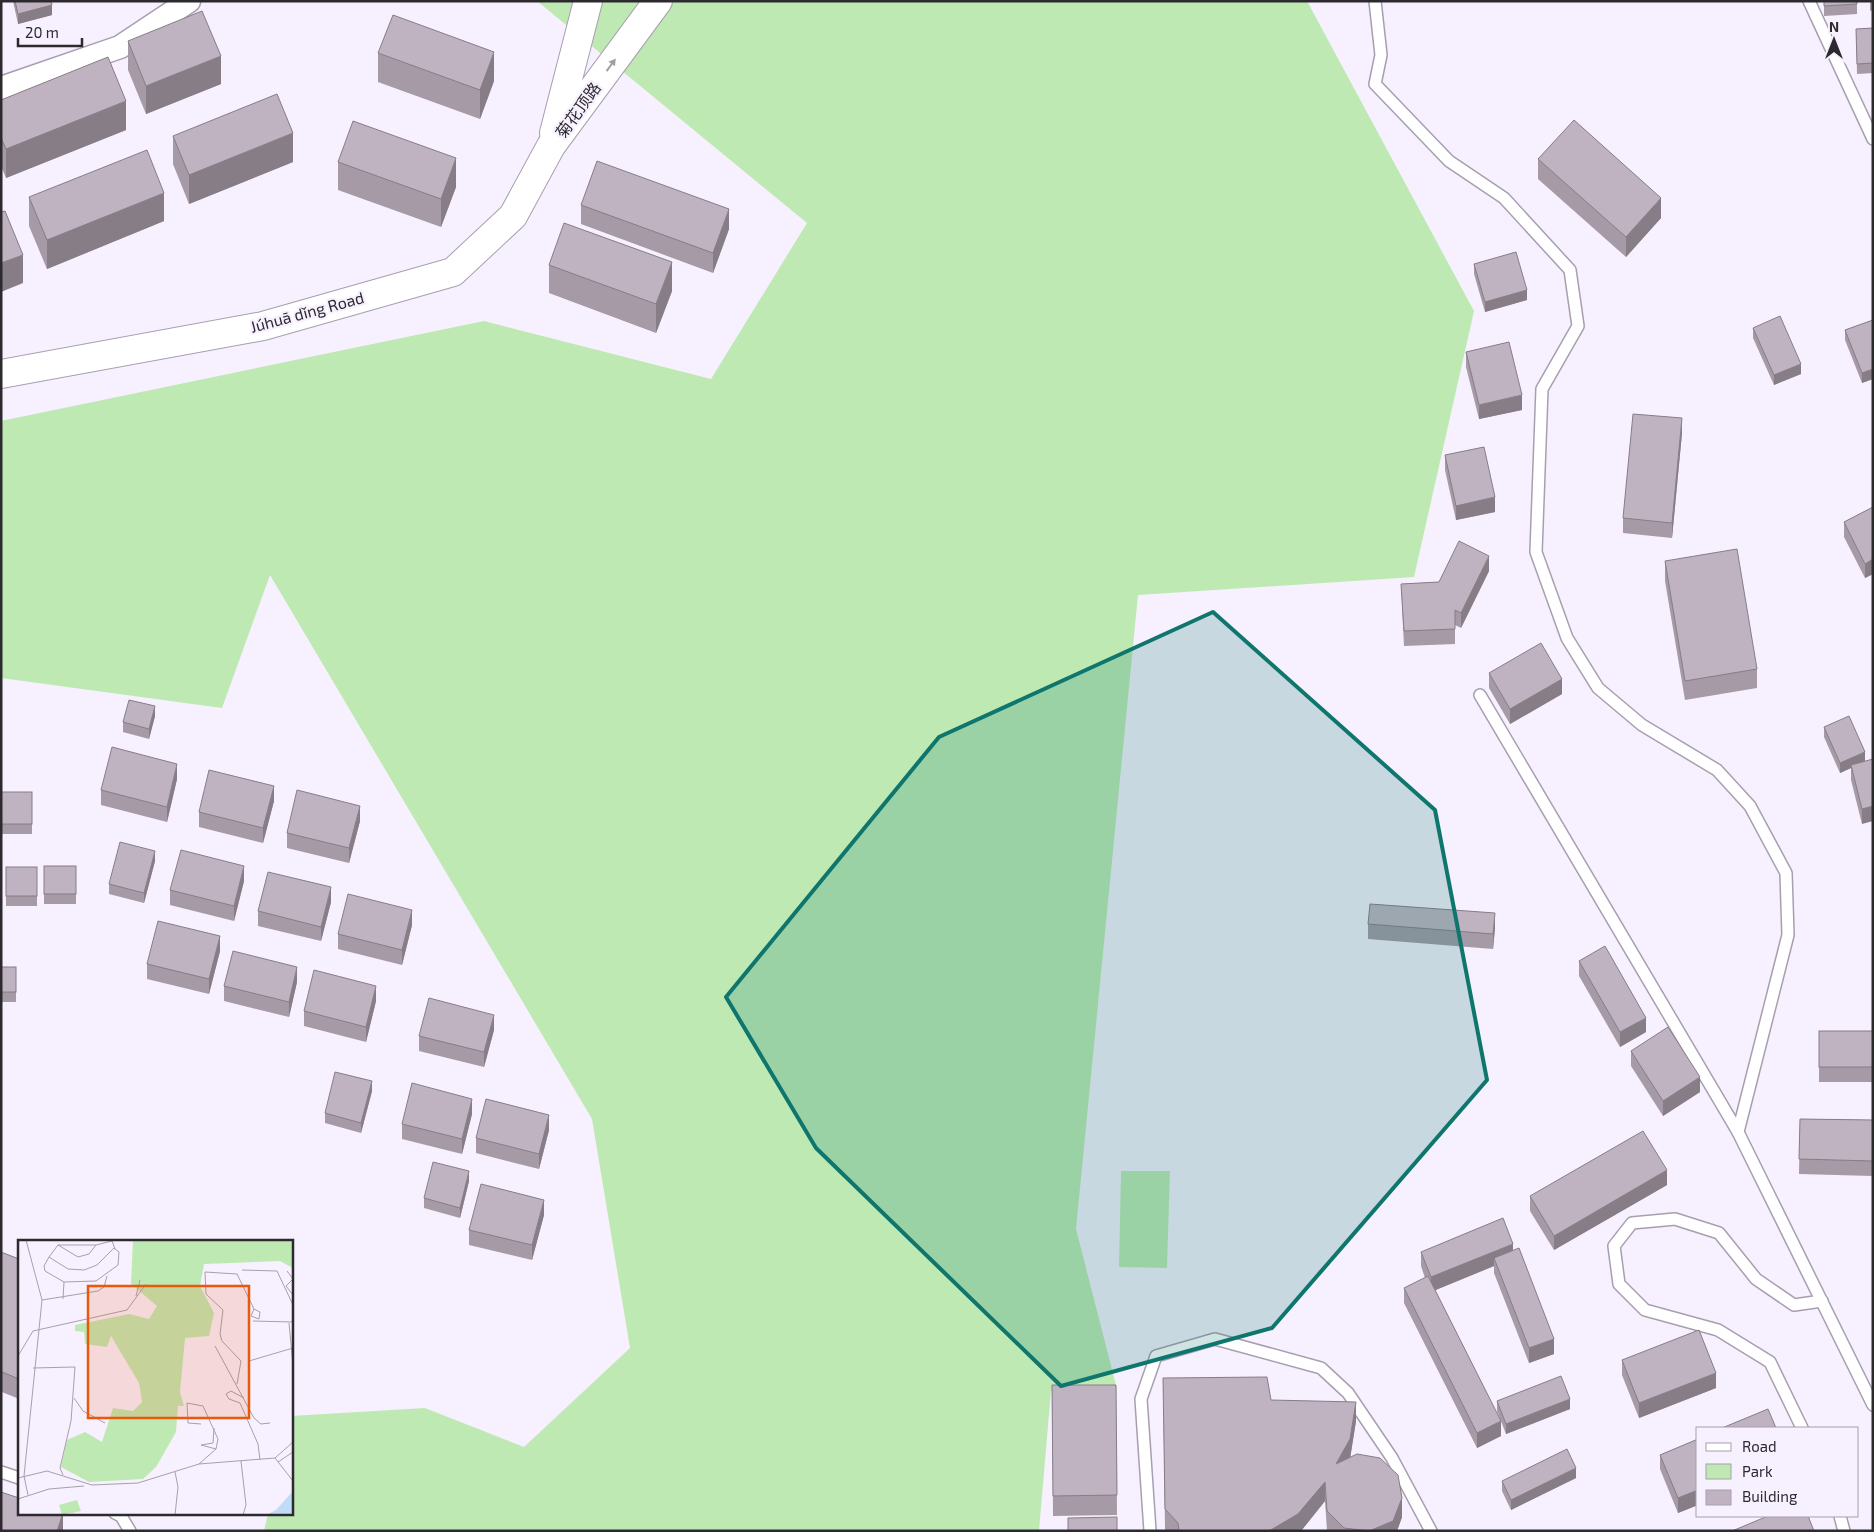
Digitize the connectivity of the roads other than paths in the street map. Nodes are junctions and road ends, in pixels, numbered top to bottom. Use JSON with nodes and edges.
{"nodes":[{"id":1,"x":188,"y":1,"type":"edge"},
{"id":2,"x":588,"y":1,"type":"edge"},
{"id":3,"x":658,"y":1,"type":"edge"},
{"id":4,"x":1375,"y":1,"type":"edge"},
{"id":5,"x":1809,"y":1,"type":"edge"},
{"id":6,"x":1,"y":88,"type":"edge"},
{"id":7,"x":1873,"y":139,"type":"edge"},
{"id":8,"x":551,"y":146,"type":"junction"},
{"id":9,"x":1,"y":374,"type":"edge"},
{"id":10,"x":1480,"y":695,"type":"dead end"},
{"id":11,"x":1738,"y":1132,"type":"junction"},
{"id":12,"x":1822,"y":1301,"type":"junction"},
{"id":13,"x":1873,"y":1406,"type":"edge"},
{"id":14,"x":1802,"y":1427,"type":"edge"},
{"id":15,"x":1,"y":1472,"type":"edge"},
{"id":16,"x":18,"y":1478,"type":"edge"},
{"id":17,"x":117,"y":1514,"type":"edge"},
{"id":18,"x":1840,"y":1517,"type":"edge"},
{"id":19,"x":130,"y":1531,"type":"edge"},
{"id":20,"x":1150,"y":1531,"type":"edge"},
{"id":21,"x":1431,"y":1531,"type":"edge"},
{"id":22,"x":1844,"y":1531,"type":"edge"}],
"edges":[{"from":1,"to":6,"type":"street"},
{"from":2,"to":8,"type":"street","name":"菊花顶路"},
{"from":8,"to":3,"type":"street","name":"菊花顶路","one_way":true},
{"from":4,"to":11,"type":"lane"},
{"from":5,"to":7,"type":"lane"},
{"from":8,"to":9,"type":"street","name":"Júhuā dǐng Road"},
{"from":10,"to":11,"type":"lane"},
{"from":11,"to":12,"type":"lane"},
{"from":12,"to":13,"type":"lane"},
{"from":12,"to":14,"type":"lane"},
{"from":15,"to":16,"type":"lane"},
{"from":17,"to":19,"type":"lane"},
{"from":18,"to":22,"type":"lane"},
{"from":20,"to":21,"type":"lane"}]}
